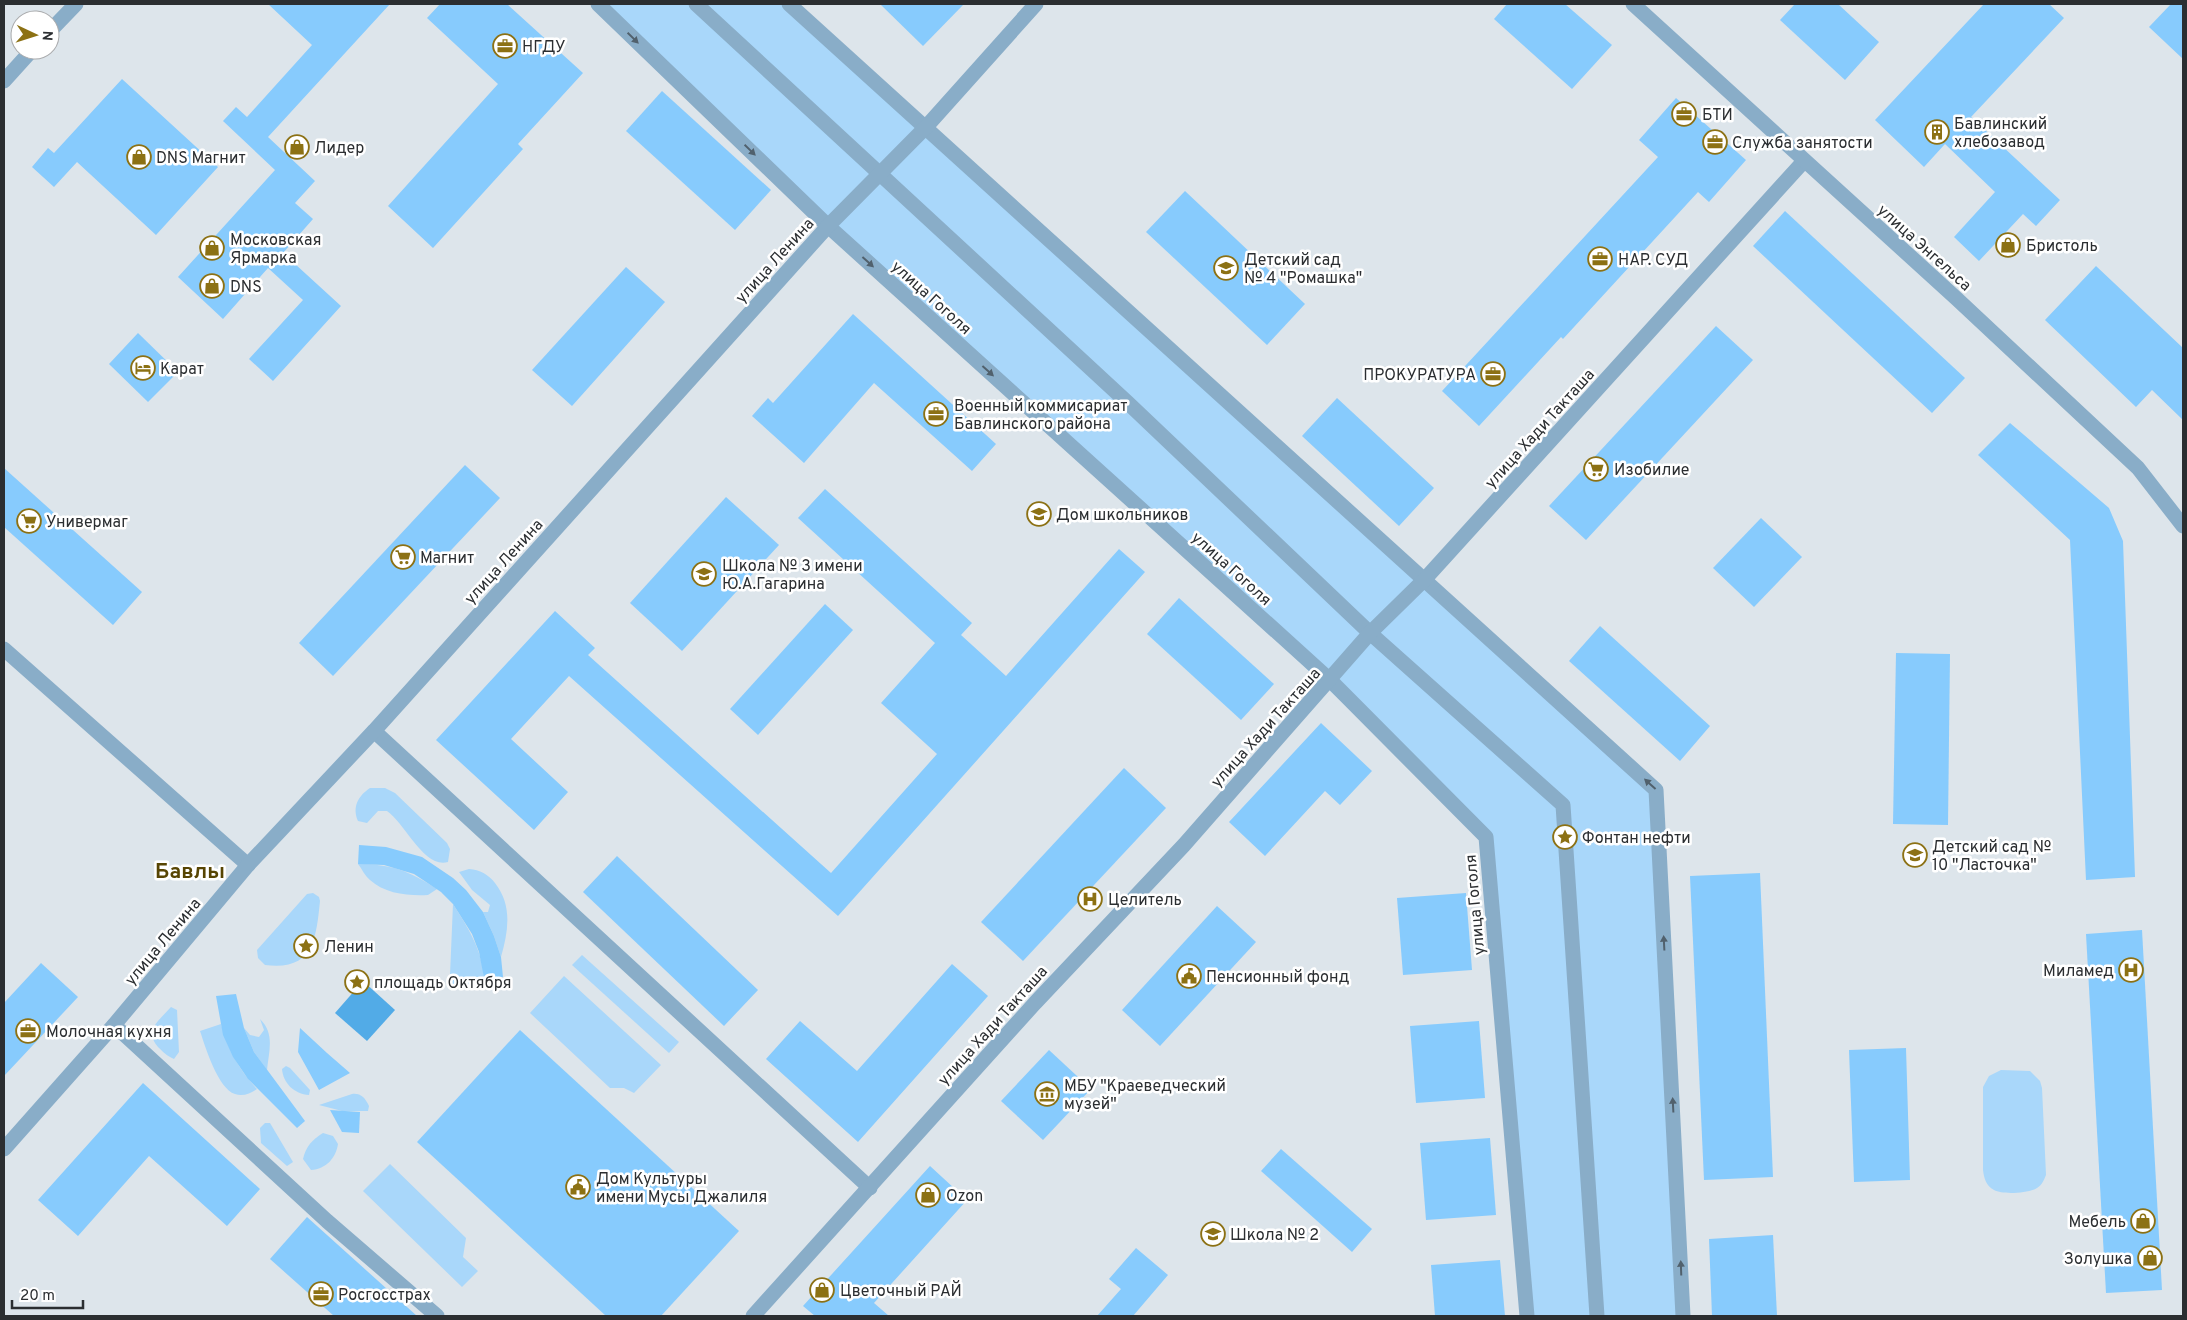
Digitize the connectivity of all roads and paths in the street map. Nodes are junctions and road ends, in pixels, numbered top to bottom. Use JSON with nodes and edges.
{"nodes":[{"id":1,"x":76,"y":4,"type":"edge"},
{"id":2,"x":598,"y":4,"type":"edge"},
{"id":3,"x":696,"y":4,"type":"edge"},
{"id":4,"x":790,"y":4,"type":"edge"},
{"id":5,"x":1036,"y":4,"type":"edge"},
{"id":6,"x":1633,"y":4,"type":"edge"},
{"id":7,"x":60,"y":21,"type":"edge"},
{"id":8,"x":23,"y":60,"type":"edge"},
{"id":9,"x":4,"y":81,"type":"edge"},
{"id":10,"x":926,"y":127,"type":"junction"},
{"id":11,"x":1804,"y":160,"type":"junction"},
{"id":12,"x":881,"y":173,"type":"junction"},
{"id":13,"x":828,"y":226,"type":"junction"},
{"id":14,"x":2183,"y":526,"type":"edge"},
{"id":15,"x":1425,"y":579,"type":"junction"},
{"id":16,"x":1370,"y":633,"type":"junction"},
{"id":17,"x":4,"y":649,"type":"edge"},
{"id":18,"x":1330,"y":680,"type":"junction"},
{"id":19,"x":374,"y":731,"type":"junction"},
{"id":20,"x":248,"y":865,"type":"junction"},
{"id":21,"x":114,"y":1025,"type":"junction"},
{"id":22,"x":4,"y":1148,"type":"edge"},
{"id":23,"x":870,"y":1188,"type":"junction"},
{"id":24,"x":760,"y":1314,"type":"edge"},
{"id":25,"x":437,"y":1316,"type":"edge"},
{"id":26,"x":1527,"y":1316,"type":"edge"},
{"id":27,"x":1597,"y":1316,"type":"edge"},
{"id":28,"x":1683,"y":1316,"type":"edge"}],
"edges":[{"from":1,"to":7,"type":"street"},
{"from":2,"to":13,"type":"street","name":"улица Гоголя","one_way":true},
{"from":3,"to":12,"type":"street"},
{"from":4,"to":10,"type":"street"},
{"from":5,"to":10,"type":"street","name":"улица Ленина"},
{"from":6,"to":11,"type":"street","name":"улица Энгельса"},
{"from":8,"to":9,"type":"street"},
{"from":10,"to":12,"type":"street","name":"улица Ленина"},
{"from":10,"to":15,"type":"street"},
{"from":11,"to":14,"type":"street","name":"улица Энгельса"},
{"from":11,"to":15,"type":"street","name":"улица Хади Такташа"},
{"from":12,"to":13,"type":"street","name":"улица Ленина"},
{"from":12,"to":16,"type":"street"},
{"from":13,"to":18,"type":"street","name":"улица Гоголя","one_way":true},
{"from":13,"to":19,"type":"street","name":"улица Ленина"},
{"from":15,"to":16,"type":"street","name":"улица Хади Такташа"},
{"from":28,"to":15,"type":"street","one_way":true},
{"from":16,"to":18,"type":"street","name":"улица Хади Такташа"},
{"from":16,"to":27,"type":"street"},
{"from":17,"to":20,"type":"street"},
{"from":18,"to":23,"type":"street","name":"улица Хади Такташа"},
{"from":18,"to":26,"type":"street","name":"улица Гоголя"},
{"from":19,"to":20,"type":"street","name":"улица Ленина"},
{"from":19,"to":23,"type":"street"},
{"from":20,"to":21,"type":"street","name":"улица Ленина"},
{"from":21,"to":22,"type":"street","name":"улица Ленина"},
{"from":21,"to":25,"type":"street"},
{"from":23,"to":24,"type":"street","name":"улица Хади Такташа"}]}
